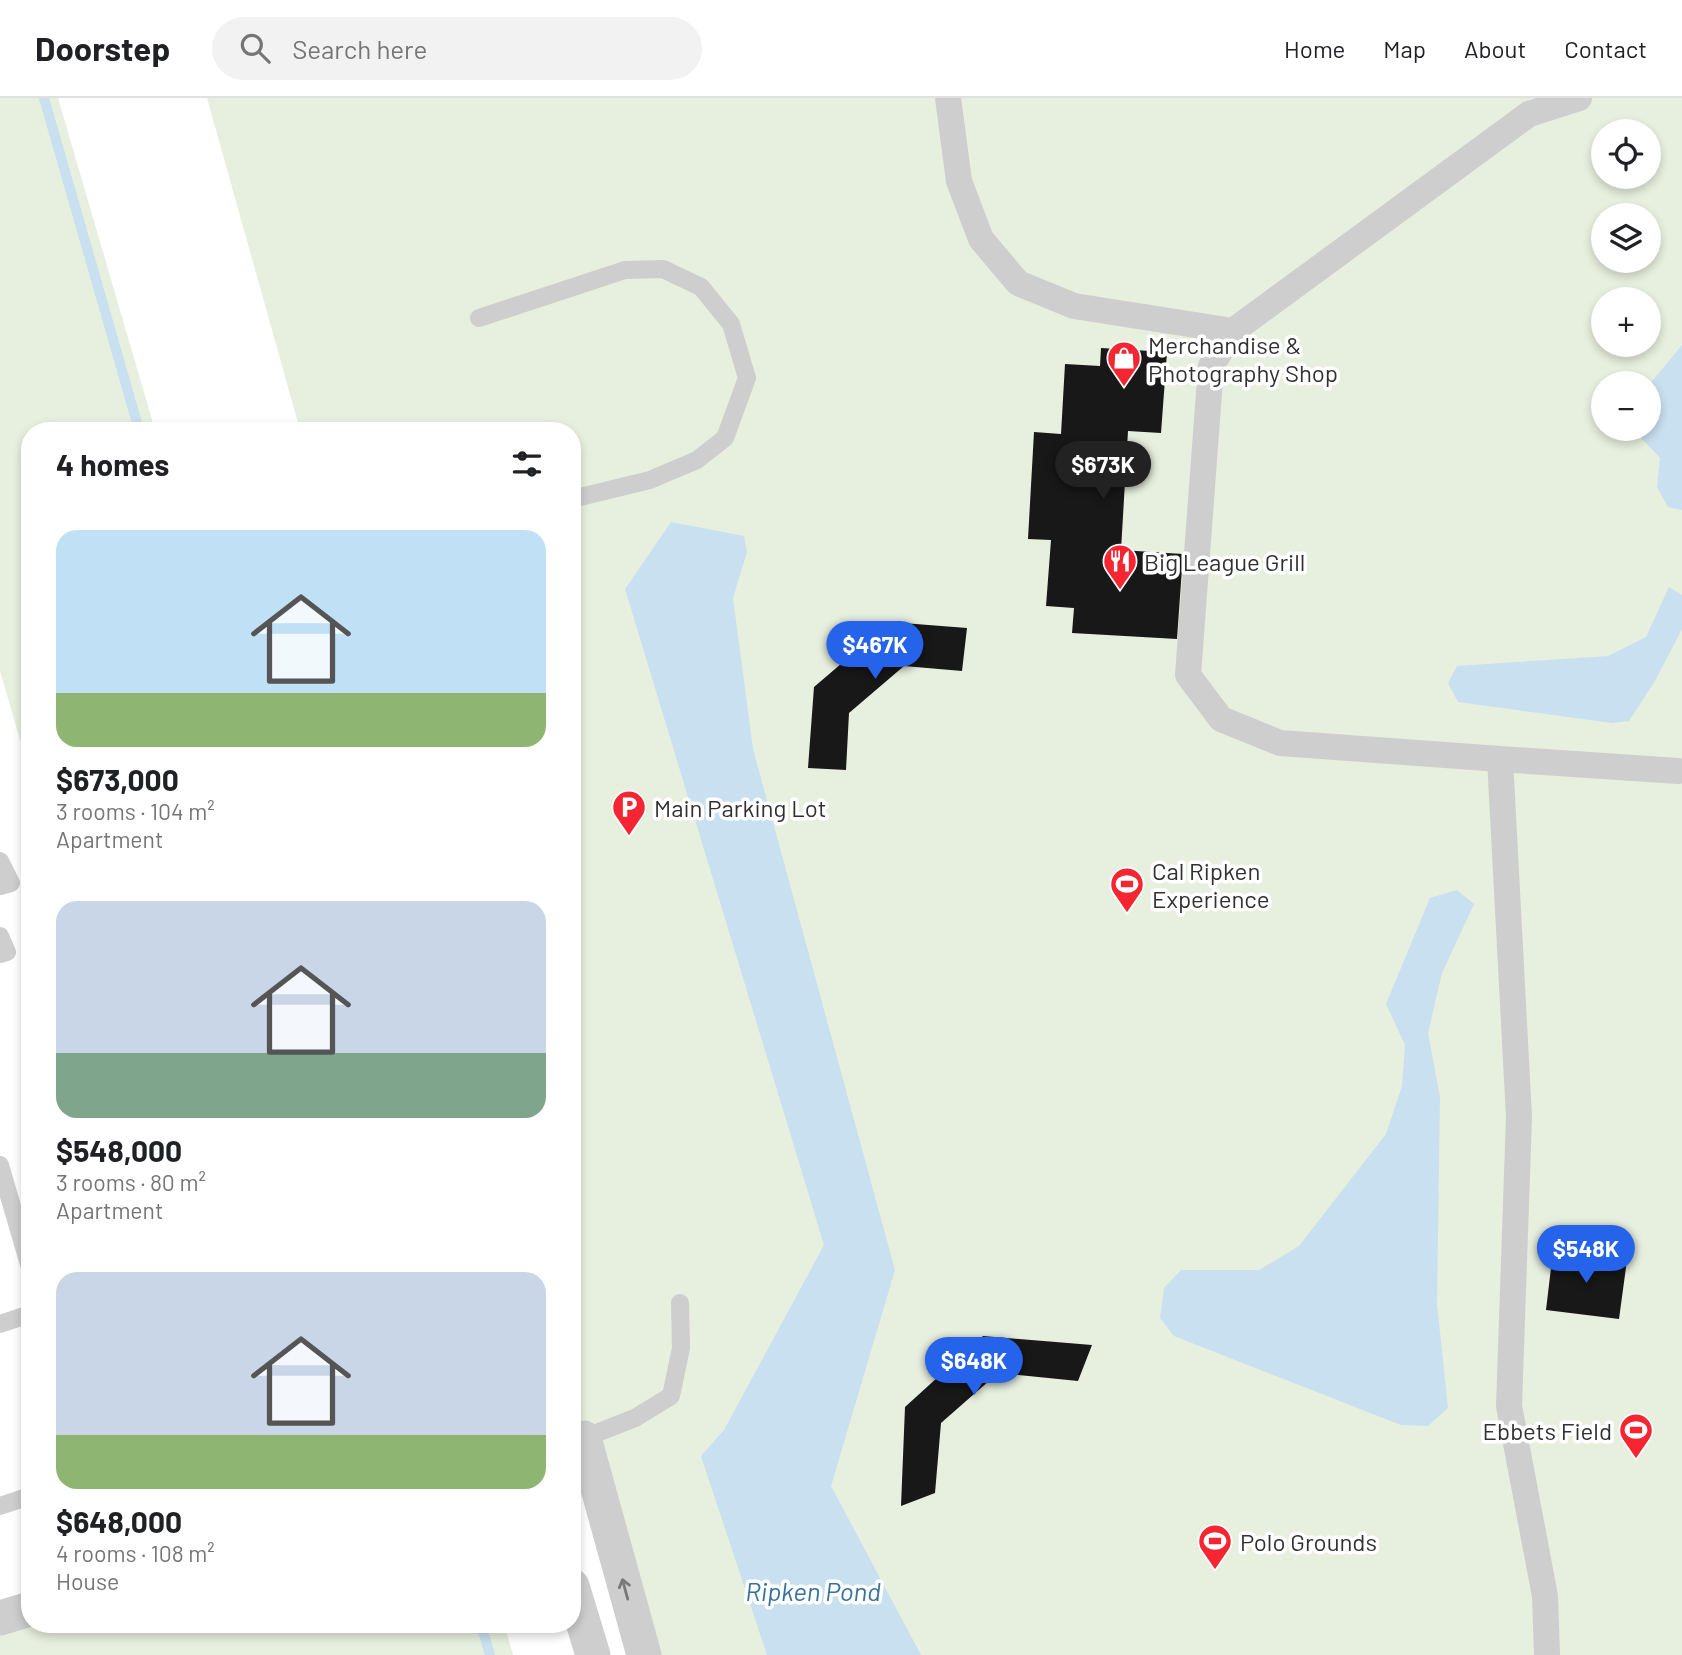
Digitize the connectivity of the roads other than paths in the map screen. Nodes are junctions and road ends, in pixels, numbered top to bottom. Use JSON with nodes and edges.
{"nodes":[{"id":1,"x":948,"y":98,"type":"edge"},
{"id":2,"x":1580,"y":98,"type":"edge"},
{"id":3,"x":479,"y":318,"type":"dead end"},
{"id":4,"x":1233,"y":331,"type":"junction"},
{"id":5,"x":581,"y":497,"type":"edge"},
{"id":6,"x":1500,"y":759,"type":"junction"},
{"id":7,"x":1678,"y":771,"type":"dead end"},
{"id":8,"x":0,"y":860,"type":"edge"},
{"id":9,"x":0,"y":886,"type":"edge"},
{"id":10,"x":0,"y":936,"type":"edge"},
{"id":11,"x":0,"y":954,"type":"edge"},
{"id":12,"x":0,"y":1165,"type":"edge"},
{"id":13,"x":21,"y":1237,"type":"edge"},
{"id":14,"x":680,"y":1303,"type":"dead end"},
{"id":15,"x":21,"y":1317,"type":"edge"},
{"id":16,"x":0,"y":1324,"type":"edge"},
{"id":17,"x":581,"y":1438,"type":"edge"},
{"id":18,"x":581,"y":1449,"type":"edge"},
{"id":19,"x":21,"y":1499,"type":"edge"},
{"id":20,"x":0,"y":1506,"type":"edge"},
{"id":21,"x":21,"y":1612,"type":"edge"},
{"id":22,"x":581,"y":1616,"type":"edge"},
{"id":23,"x":0,"y":1618,"type":"edge"},
{"id":24,"x":593,"y":1655,"type":"edge"},
{"id":25,"x":644,"y":1655,"type":"edge"},
{"id":26,"x":1547,"y":1655,"type":"edge"}],
"edges":[{"from":1,"to":4,"type":"street"},
{"from":2,"to":4,"type":"street"},
{"from":3,"to":5,"type":"lane"},
{"from":4,"to":6,"type":"street"},
{"from":6,"to":7,"type":"street"},
{"from":6,"to":26,"type":"street"},
{"from":8,"to":9,"type":"lane"},
{"from":10,"to":11,"type":"lane"},
{"from":12,"to":13,"type":"lane"},
{"from":14,"to":17,"type":"lane"},
{"from":15,"to":16,"type":"lane"},
{"from":25,"to":18,"type":"street","one_way":true},
{"from":19,"to":20,"type":"lane"},
{"from":21,"to":23,"type":"street"},
{"from":22,"to":24,"type":"street"}]}
